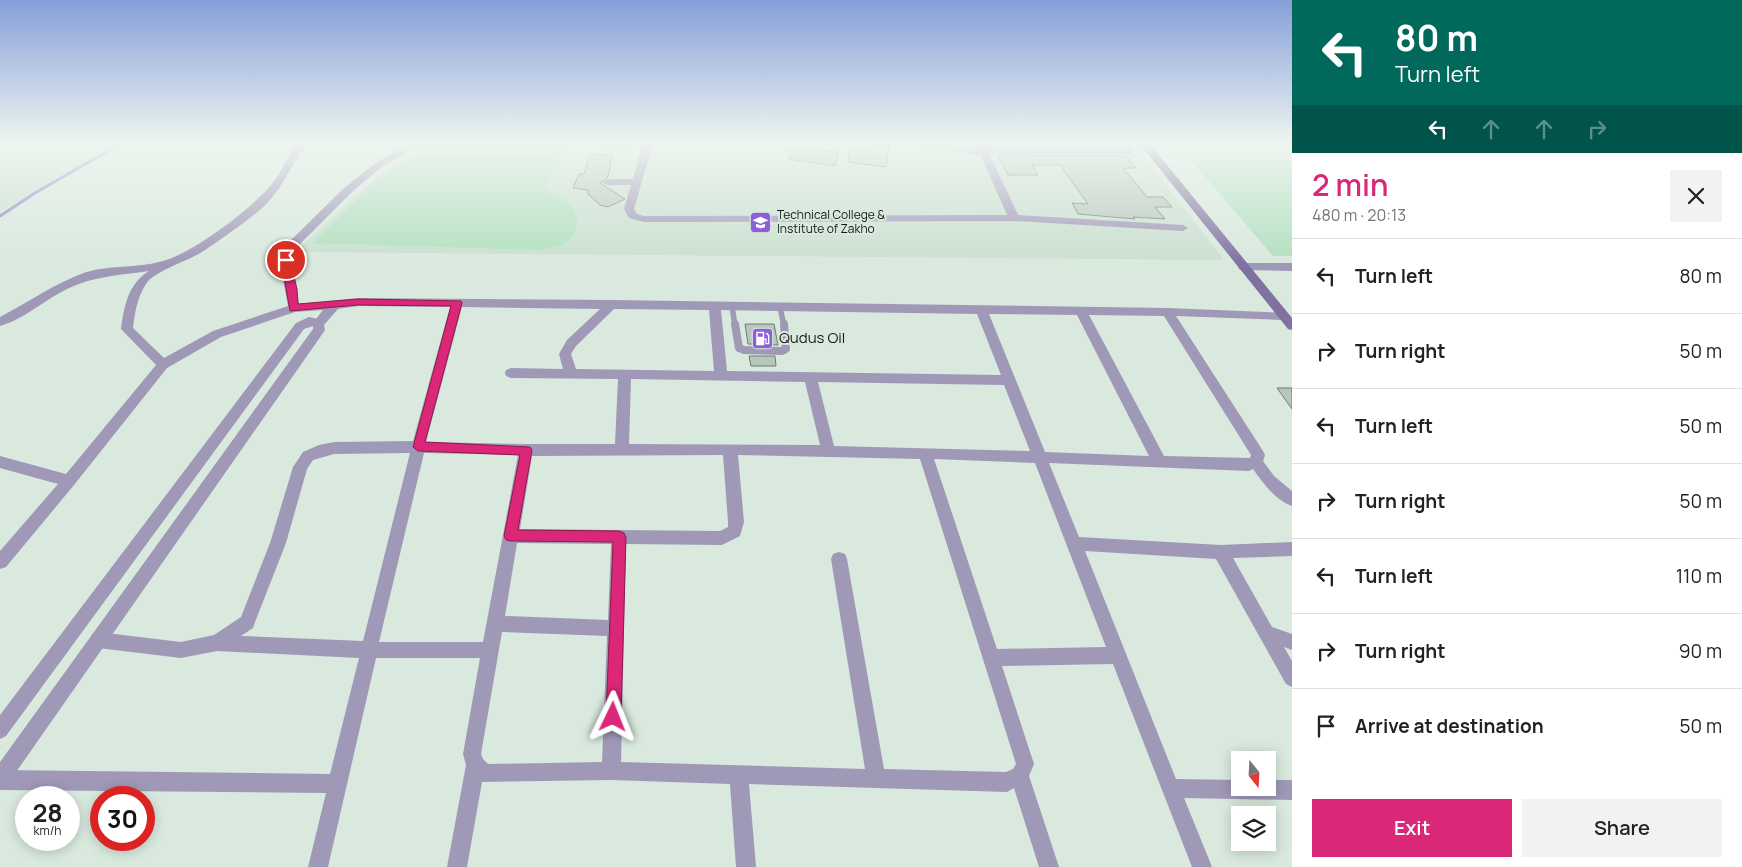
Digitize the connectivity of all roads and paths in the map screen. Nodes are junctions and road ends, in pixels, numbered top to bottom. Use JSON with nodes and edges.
{"nodes":[{"id":1,"x":278,"y":183,"type":"edge"},
{"id":2,"x":357,"y":183,"type":"edge"},
{"id":3,"x":636,"y":183,"type":"edge"},
{"id":4,"x":998,"y":183,"type":"edge"},
{"id":5,"x":1177,"y":183,"type":"edge"},
{"id":6,"x":1189,"y":183,"type":"edge"},
{"id":7,"x":1014,"y":218,"type":"junction"},
{"id":8,"x":1183,"y":228,"type":"dead end"},
{"id":9,"x":167,"y":264,"type":"junction"},
{"id":10,"x":1244,"y":267,"type":"junction"},
{"id":11,"x":1256,"y":267,"type":"junction"},
{"id":12,"x":1292,"y":267,"type":"edge"},
{"id":13,"x":457,"y":303,"type":"junction"},
{"id":14,"x":612,"y":304,"type":"junction"},
{"id":15,"x":334,"y":305,"type":"junction"},
{"id":16,"x":715,"y":306,"type":"junction"},
{"id":17,"x":732,"y":306,"type":"junction"},
{"id":18,"x":780,"y":307,"type":"junction"},
{"id":19,"x":294,"y":308,"type":"junction"},
{"id":20,"x":981,"y":309,"type":"junction"},
{"id":21,"x":1082,"y":310,"type":"junction"},
{"id":22,"x":1168,"y":312,"type":"junction"},
{"id":23,"x":1289,"y":318,"type":"edge"},
{"id":24,"x":0,"y":322,"type":"edge"},
{"id":25,"x":319,"y":323,"type":"junction"},
{"id":26,"x":163,"y":365,"type":"junction"},
{"id":27,"x":512,"y":373,"type":"dead end"},
{"id":28,"x":571,"y":374,"type":"junction"},
{"id":29,"x":625,"y":375,"type":"junction"},
{"id":30,"x":721,"y":376,"type":"junction"},
{"id":31,"x":811,"y":378,"type":"junction"},
{"id":32,"x":1009,"y":380,"type":"junction"},
{"id":33,"x":418,"y":447,"type":"junction"},
{"id":34,"x":730,"y":449,"type":"junction"},
{"id":35,"x":526,"y":450,"type":"junction"},
{"id":36,"x":622,"y":450,"type":"junction"},
{"id":37,"x":829,"y":452,"type":"junction"},
{"id":38,"x":926,"y":452,"type":"junction"},
{"id":39,"x":1041,"y":456,"type":"junction"},
{"id":40,"x":1158,"y":461,"type":"junction"},
{"id":41,"x":0,"y":462,"type":"edge"},
{"id":42,"x":1256,"y":462,"type":"junction"},
{"id":43,"x":69,"y":481,"type":"junction"},
{"id":44,"x":1292,"y":500,"type":"edge"},
{"id":45,"x":511,"y":536,"type":"junction"},
{"id":46,"x":619,"y":537,"type":"junction"},
{"id":47,"x":1075,"y":544,"type":"junction"},
{"id":48,"x":1292,"y":549,"type":"edge"},
{"id":49,"x":1221,"y":552,"type":"junction"},
{"id":50,"x":839,"y":559,"type":"dead end"},
{"id":51,"x":0,"y":562,"type":"edge"},
{"id":52,"x":495,"y":624,"type":"junction"},
{"id":53,"x":616,"y":628,"type":"junction"},
{"id":54,"x":1267,"y":633,"type":"junction"},
{"id":55,"x":98,"y":640,"type":"junction"},
{"id":56,"x":1292,"y":642,"type":"edge"},
{"id":57,"x":217,"y":643,"type":"junction"},
{"id":58,"x":368,"y":650,"type":"junction"},
{"id":59,"x":490,"y":650,"type":"junction"},
{"id":60,"x":1118,"y":655,"type":"junction"},
{"id":61,"x":991,"y":658,"type":"junction"},
{"id":62,"x":1292,"y":678,"type":"edge"},
{"id":63,"x":0,"y":730,"type":"edge"},
{"id":64,"x":475,"y":765,"type":"junction"},
{"id":65,"x":611,"y":770,"type":"junction"},
{"id":66,"x":738,"y":774,"type":"junction"},
{"id":67,"x":1020,"y":776,"type":"junction"},
{"id":68,"x":876,"y":778,"type":"junction"},
{"id":69,"x":0,"y":779,"type":"edge"},
{"id":70,"x":338,"y":784,"type":"junction"},
{"id":71,"x":1170,"y":788,"type":"junction"},
{"id":72,"x":1292,"y":790,"type":"edge"},
{"id":73,"x":318,"y":867,"type":"edge"},
{"id":74,"x":457,"y":867,"type":"edge"},
{"id":75,"x":746,"y":867,"type":"edge"},
{"id":76,"x":1049,"y":867,"type":"edge"},
{"id":77,"x":1202,"y":867,"type":"edge"}],
"edges":[{"from":1,"to":9,"type":"street"},
{"from":2,"to":19,"type":"street"},
{"from":3,"to":7,"type":"street"},
{"from":4,"to":7,"type":"street"},
{"from":5,"to":10,"type":"main road"},
{"from":6,"to":11,"type":"main road"},
{"from":7,"to":8,"type":"street"},
{"from":9,"to":24,"type":"street"},
{"from":9,"to":26,"type":"street"},
{"from":10,"to":11,"type":"street"},
{"from":10,"to":23,"type":"main road"},
{"from":11,"to":12,"type":"street"},
{"from":11,"to":23,"type":"main road"},
{"from":13,"to":14,"type":"street"},
{"from":13,"to":15,"type":"street"},
{"from":13,"to":33,"type":"street"},
{"from":14,"to":16,"type":"street"},
{"from":14,"to":28,"type":"street"},
{"from":15,"to":19,"type":"street"},
{"from":15,"to":25,"type":"street"},
{"from":16,"to":17,"type":"street"},
{"from":16,"to":30,"type":"street"},
{"from":17,"to":18,"type":"street"},
{"from":17,"to":18,"type":"lane"},
{"from":18,"to":20,"type":"street"},
{"from":19,"to":26,"type":"street"},
{"from":20,"to":21,"type":"street"},
{"from":20,"to":32,"type":"street"},
{"from":21,"to":22,"type":"street"},
{"from":21,"to":40,"type":"street"},
{"from":22,"to":23,"type":"street"},
{"from":22,"to":42,"type":"street"},
{"from":25,"to":55,"type":"street"},
{"from":25,"to":63,"type":"street"},
{"from":26,"to":43,"type":"street"},
{"from":27,"to":28,"type":"street"},
{"from":28,"to":29,"type":"street"},
{"from":29,"to":30,"type":"street"},
{"from":29,"to":36,"type":"street"},
{"from":30,"to":31,"type":"street"},
{"from":31,"to":32,"type":"street"},
{"from":31,"to":37,"type":"street"},
{"from":32,"to":39,"type":"street"},
{"from":33,"to":35,"type":"street"},
{"from":33,"to":57,"type":"street"},
{"from":33,"to":58,"type":"street"},
{"from":34,"to":36,"type":"street"},
{"from":34,"to":37,"type":"street"},
{"from":34,"to":46,"type":"street"},
{"from":35,"to":36,"type":"street"},
{"from":35,"to":45,"type":"street"},
{"from":37,"to":38,"type":"street"},
{"from":38,"to":39,"type":"street"},
{"from":38,"to":61,"type":"street"},
{"from":39,"to":40,"type":"street"},
{"from":39,"to":47,"type":"street"},
{"from":40,"to":42,"type":"street"},
{"from":41,"to":43,"type":"street"},
{"from":42,"to":44,"type":"street"},
{"from":43,"to":51,"type":"street"},
{"from":45,"to":46,"type":"street"},
{"from":45,"to":52,"type":"street"},
{"from":46,"to":53,"type":"street"},
{"from":47,"to":49,"type":"street"},
{"from":47,"to":60,"type":"street"},
{"from":48,"to":49,"type":"street"},
{"from":49,"to":54,"type":"street"},
{"from":50,"to":68,"type":"street"},
{"from":52,"to":53,"type":"street"},
{"from":52,"to":59,"type":"street"},
{"from":53,"to":65,"type":"street"},
{"from":54,"to":56,"type":"street"},
{"from":54,"to":62,"type":"street"},
{"from":55,"to":57,"type":"street"},
{"from":55,"to":69,"type":"street"},
{"from":57,"to":58,"type":"street"},
{"from":58,"to":59,"type":"street"},
{"from":58,"to":70,"type":"street"},
{"from":59,"to":64,"type":"street"},
{"from":60,"to":61,"type":"street"},
{"from":60,"to":71,"type":"street"},
{"from":61,"to":67,"type":"street"},
{"from":64,"to":65,"type":"street"},
{"from":64,"to":74,"type":"street"},
{"from":65,"to":66,"type":"street"},
{"from":66,"to":68,"type":"street"},
{"from":66,"to":75,"type":"street"},
{"from":67,"to":68,"type":"street"},
{"from":67,"to":76,"type":"street"},
{"from":69,"to":70,"type":"street"},
{"from":70,"to":73,"type":"street"},
{"from":71,"to":72,"type":"street"},
{"from":71,"to":77,"type":"street"}]}
